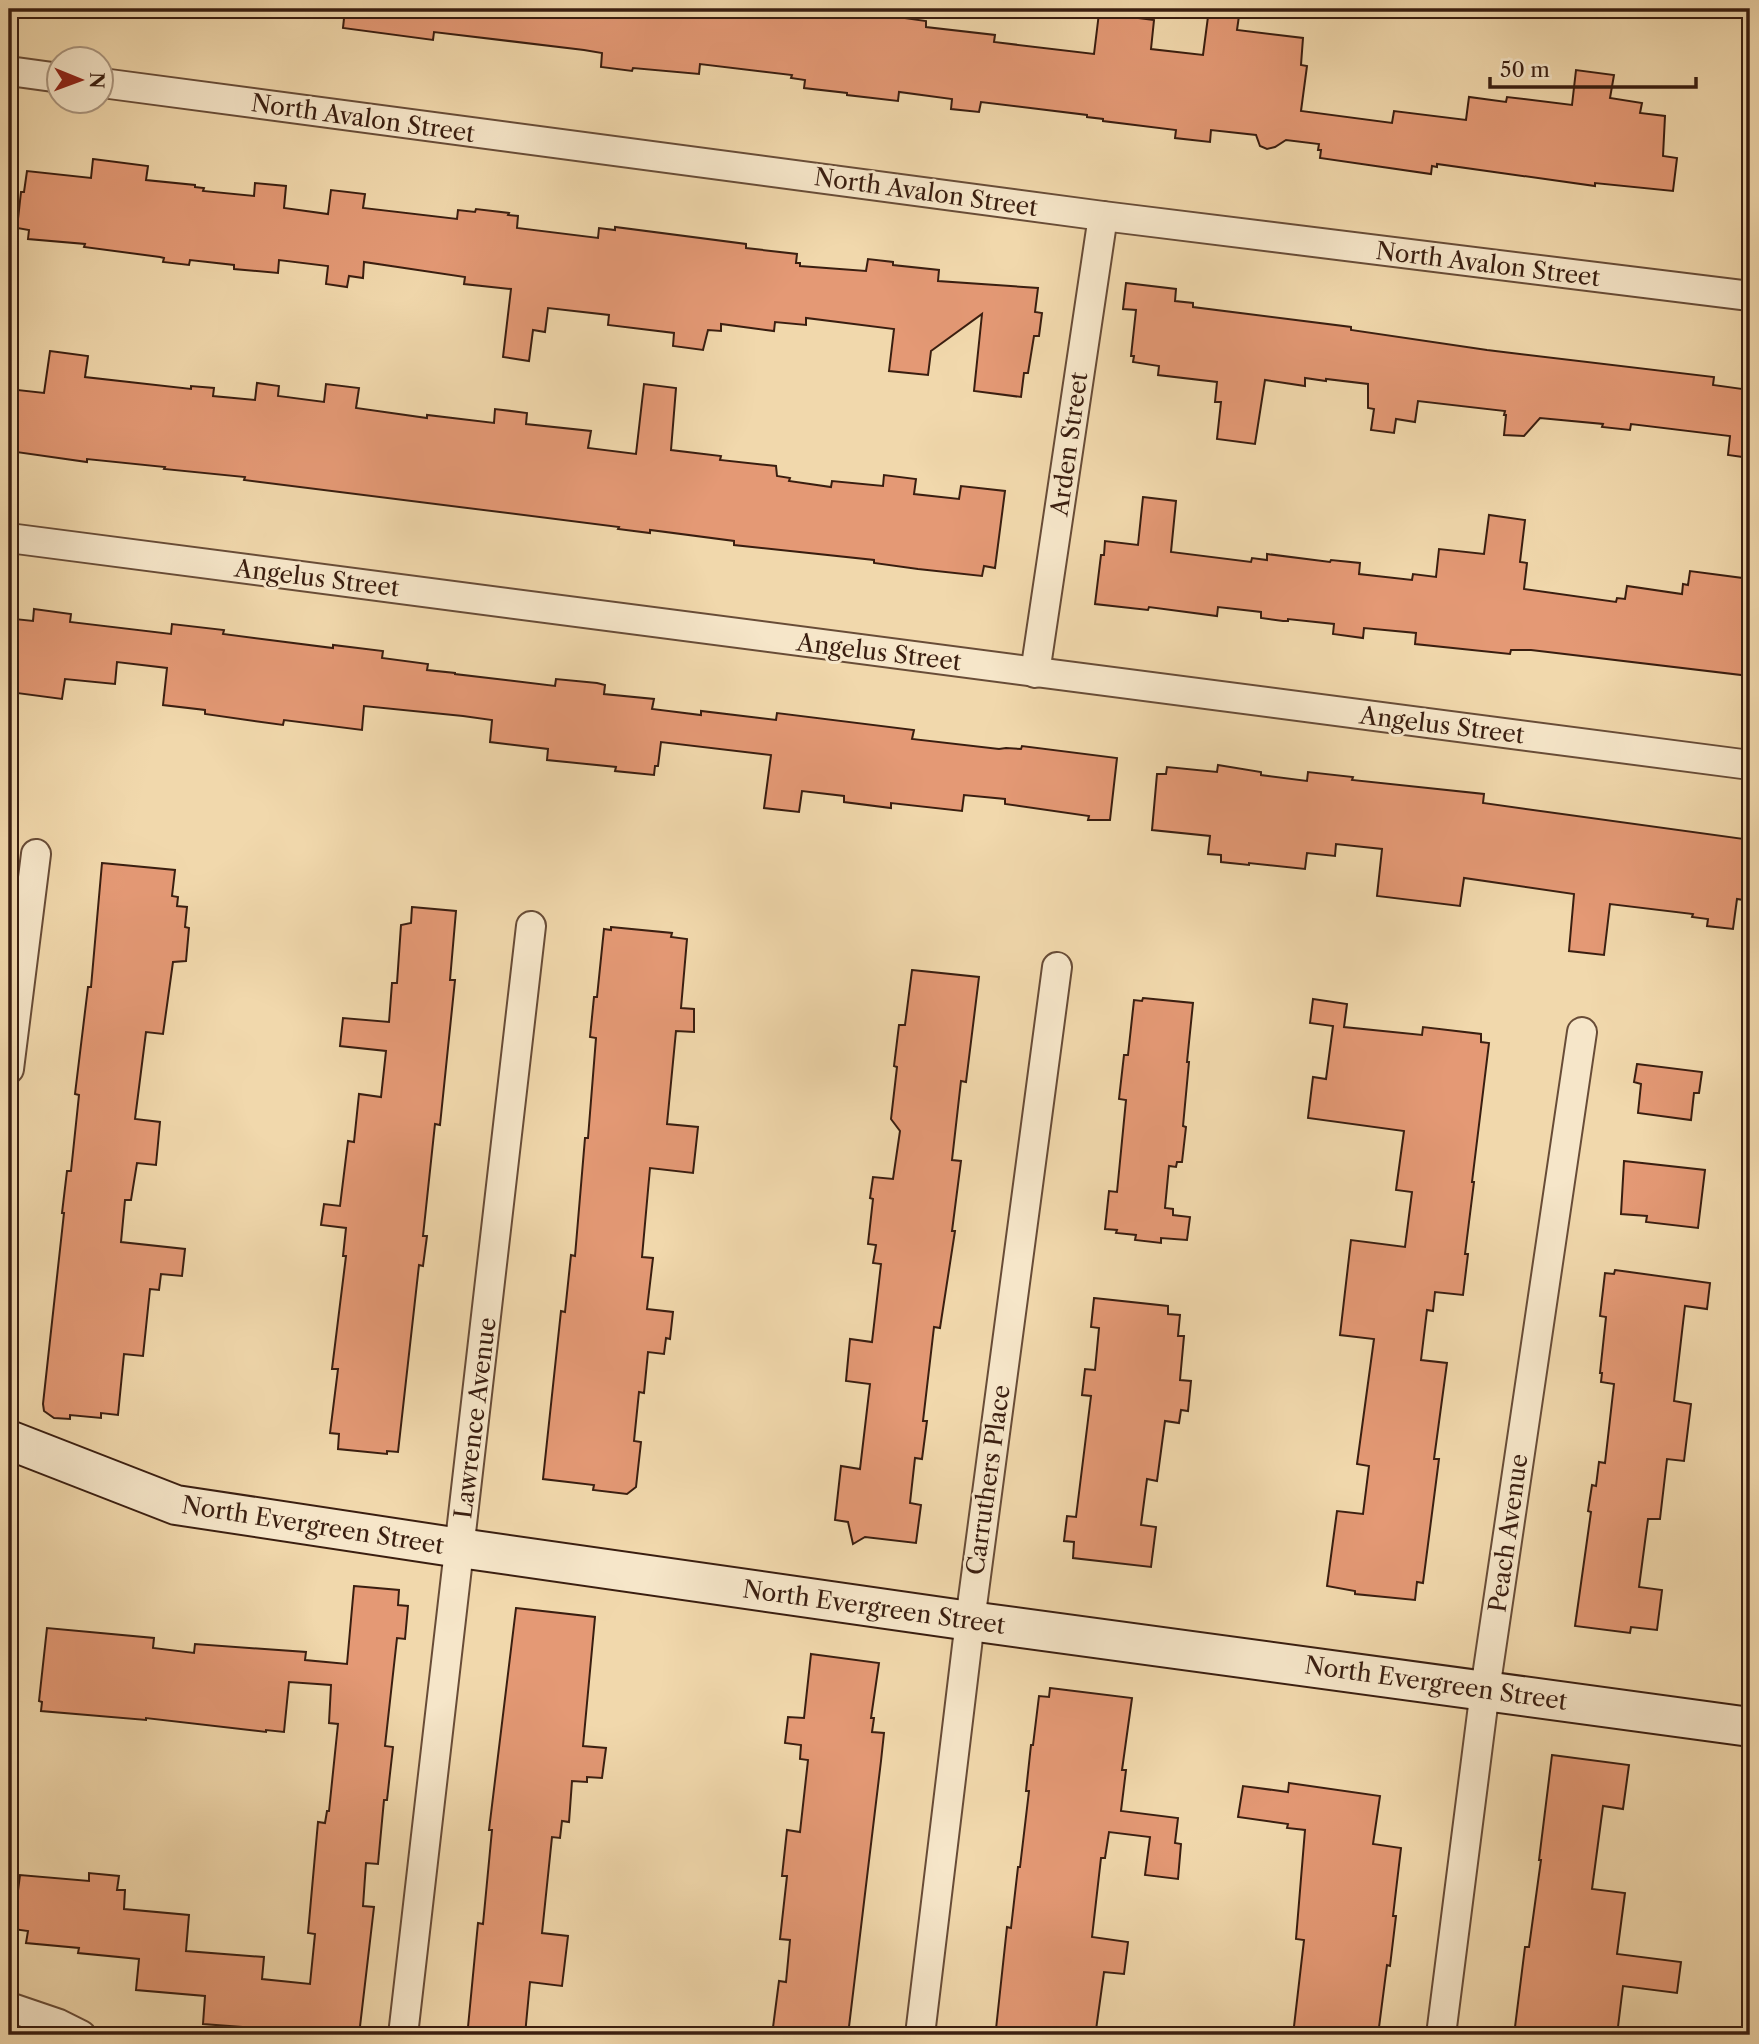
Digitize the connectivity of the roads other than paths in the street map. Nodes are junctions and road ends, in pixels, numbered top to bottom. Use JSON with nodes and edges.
{"nodes":[{"id":1,"x":9,"y":71,"type":"edge"},
{"id":2,"x":46,"y":76,"type":"edge"},
{"id":3,"x":116,"y":85,"type":"edge"},
{"id":4,"x":1103,"y":216,"type":"junction"},
{"id":5,"x":1750,"y":296,"type":"edge"},
{"id":6,"x":9,"y":538,"type":"edge"},
{"id":7,"x":1035,"y":673,"type":"junction"},
{"id":8,"x":1750,"y":765,"type":"edge"},
{"id":9,"x":36,"y":855,"type":"dead end"},
{"id":10,"x":531,"y":926,"type":"dead end"},
{"id":11,"x":1057,"y":967,"type":"dead end"},
{"id":12,"x":1582,"y":1032,"type":"dead end"},
{"id":13,"x":9,"y":1069,"type":"edge"},
{"id":14,"x":9,"y":1440,"type":"edge"},
{"id":15,"x":460,"y":1548,"type":"junction"},
{"id":16,"x":970,"y":1620,"type":"junction"},
{"id":17,"x":1485,"y":1690,"type":"junction"},
{"id":18,"x":1750,"y":1727,"type":"edge"},
{"id":19,"x":9,"y":2007,"type":"edge"},
{"id":20,"x":81,"y":2035,"type":"edge"},
{"id":21,"x":403,"y":2035,"type":"edge"},
{"id":22,"x":920,"y":2035,"type":"edge"},
{"id":23,"x":1441,"y":2035,"type":"edge"}],
"edges":[{"from":1,"to":2,"type":"street"},
{"from":3,"to":4,"type":"street","name":"North Avalon Street"},
{"from":4,"to":5,"type":"street","name":"North Avalon Street"},
{"from":4,"to":7,"type":"street","name":"Arden Street"},
{"from":6,"to":7,"type":"street","name":"Angelus Street"},
{"from":7,"to":8,"type":"street","name":"Angelus Street"},
{"from":9,"to":13,"type":"street"},
{"from":10,"to":15,"type":"street","name":"Lawrence Avenue"},
{"from":11,"to":16,"type":"street","name":"Carruthers Place"},
{"from":12,"to":17,"type":"street","name":"Peach Avenue"},
{"from":14,"to":15,"type":"street","name":"North Evergreen Street"},
{"from":15,"to":16,"type":"street","name":"North Evergreen Street"},
{"from":15,"to":21,"type":"street","name":"Lawrence Avenue"},
{"from":16,"to":17,"type":"street","name":"North Evergreen Street"},
{"from":16,"to":22,"type":"street","name":"Carruthers Place"},
{"from":17,"to":18,"type":"street","name":"North Evergreen Street"},
{"from":17,"to":23,"type":"street","name":"Peach Avenue"},
{"from":19,"to":20,"type":"street"}]}
